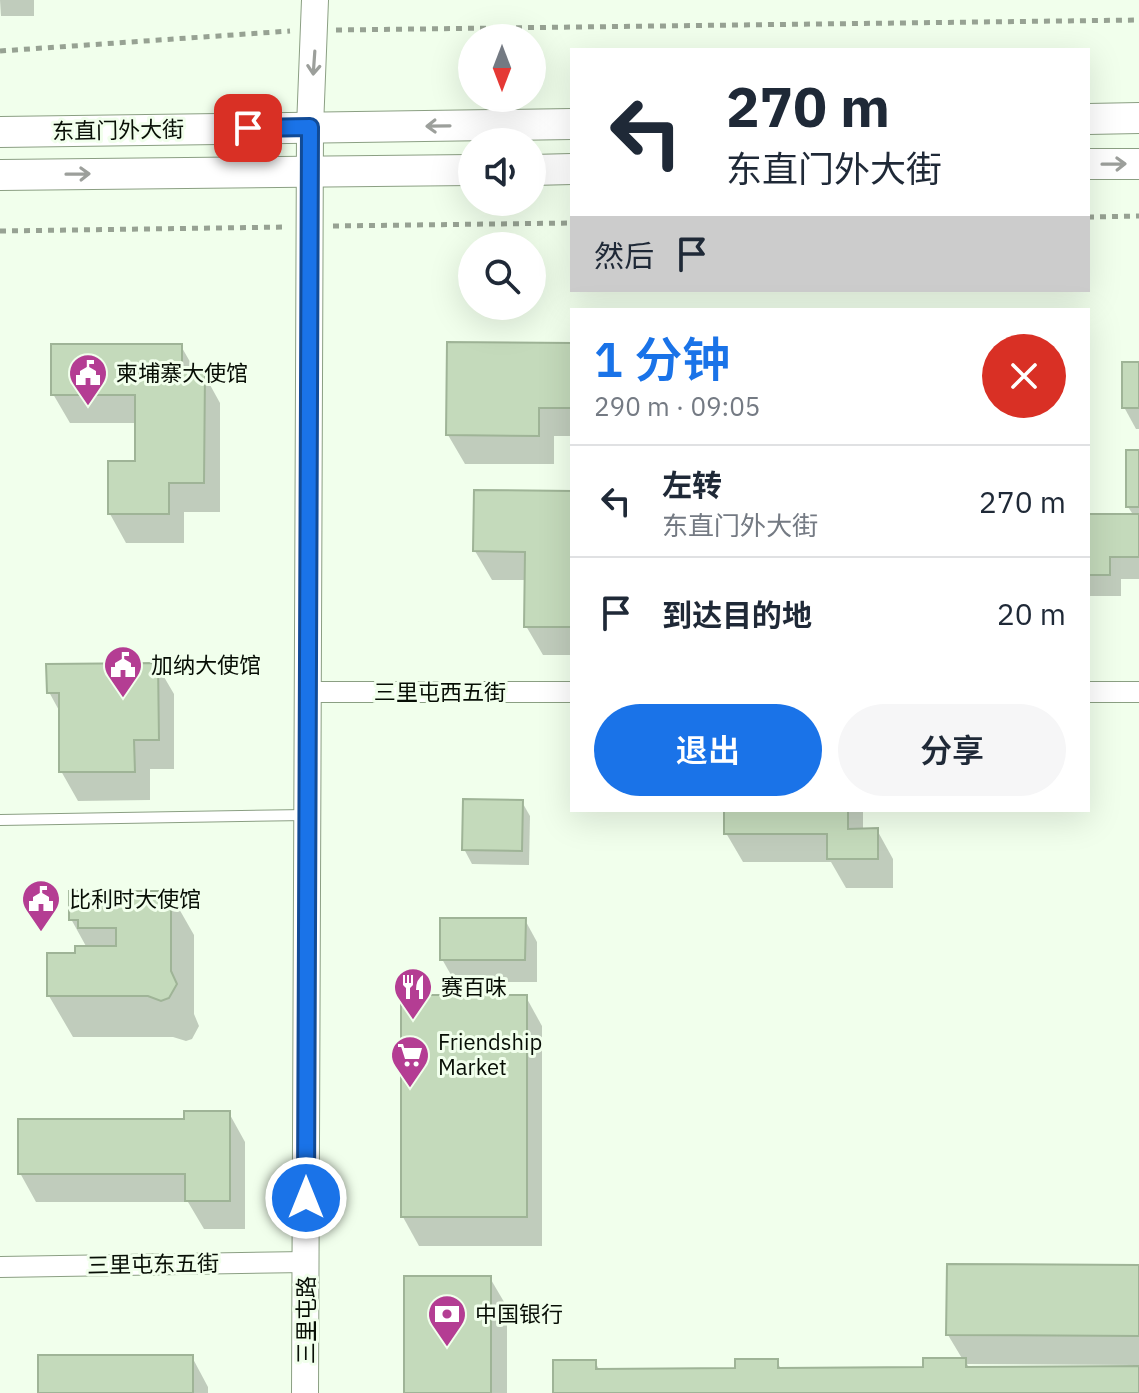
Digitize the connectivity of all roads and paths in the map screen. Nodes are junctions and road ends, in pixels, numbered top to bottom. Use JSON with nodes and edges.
{"nodes":[{"id":1,"x":315,"y":0,"type":"edge"},
{"id":2,"x":1139,"y":20,"type":"edge"},
{"id":3,"x":316,"y":30,"type":"junction"},
{"id":4,"x":0,"y":51,"type":"edge"},
{"id":5,"x":1139,"y":118,"type":"edge"},
{"id":6,"x":1090,"y":119,"type":"edge"},
{"id":7,"x":570,"y":124,"type":"edge"},
{"id":8,"x":310,"y":127,"type":"junction"},
{"id":9,"x":0,"y":132,"type":"edge"},
{"id":10,"x":1090,"y":164,"type":"edge"},
{"id":11,"x":1139,"y":164,"type":"edge"},
{"id":12,"x":570,"y":169,"type":"edge"},
{"id":13,"x":458,"y":170,"type":"edge"},
{"id":14,"x":546,"y":170,"type":"edge"},
{"id":15,"x":310,"y":172,"type":"junction"},
{"id":16,"x":0,"y":175,"type":"edge"},
{"id":17,"x":1139,"y":216,"type":"edge"},
{"id":18,"x":1090,"y":217,"type":"edge"},
{"id":19,"x":308,"y":692,"type":"junction"},
{"id":20,"x":570,"y":692,"type":"edge"},
{"id":21,"x":1090,"y":692,"type":"edge"},
{"id":22,"x":1139,"y":692,"type":"edge"},
{"id":23,"x":308,"y":815,"type":"junction"},
{"id":24,"x":0,"y":820,"type":"edge"},
{"id":25,"x":306,"y":1262,"type":"junction"},
{"id":26,"x":0,"y":1267,"type":"edge"},
{"id":27,"x":305,"y":1393,"type":"edge"}],
"edges":[{"from":1,"to":3,"type":"street","name":"三里屯路"},
{"from":2,"to":3,"type":"path"},
{"from":3,"to":4,"type":"path"},
{"from":3,"to":8,"type":"street","name":"三里屯路","one_way":true},
{"from":5,"to":6,"type":"main road"},
{"from":7,"to":8,"type":"main road","name":"东直门外大街","one_way":true},
{"from":8,"to":9,"type":"main road","name":"东直门外大街"},
{"from":8,"to":15,"type":"street","name":"三里屯路"},
{"from":10,"to":11,"type":"main road","one_way":true},
{"from":12,"to":14,"type":"main road"},
{"from":13,"to":15,"type":"main road","name":"东直门外大街"},
{"from":16,"to":15,"type":"main road","name":"东直门外大街","one_way":true},
{"from":15,"to":19,"type":"street","name":"三里屯路"},
{"from":17,"to":18,"type":"path"},
{"from":19,"to":20,"type":"street","name":"三里屯西五街"},
{"from":19,"to":23,"type":"street","name":"三里屯路"},
{"from":21,"to":22,"type":"street"},
{"from":23,"to":24,"type":"lane"},
{"from":23,"to":25,"type":"street","name":"三里屯路"},
{"from":25,"to":26,"type":"street","name":"三里屯东五街"},
{"from":25,"to":27,"type":"street","name":"三里屯路"}]}
